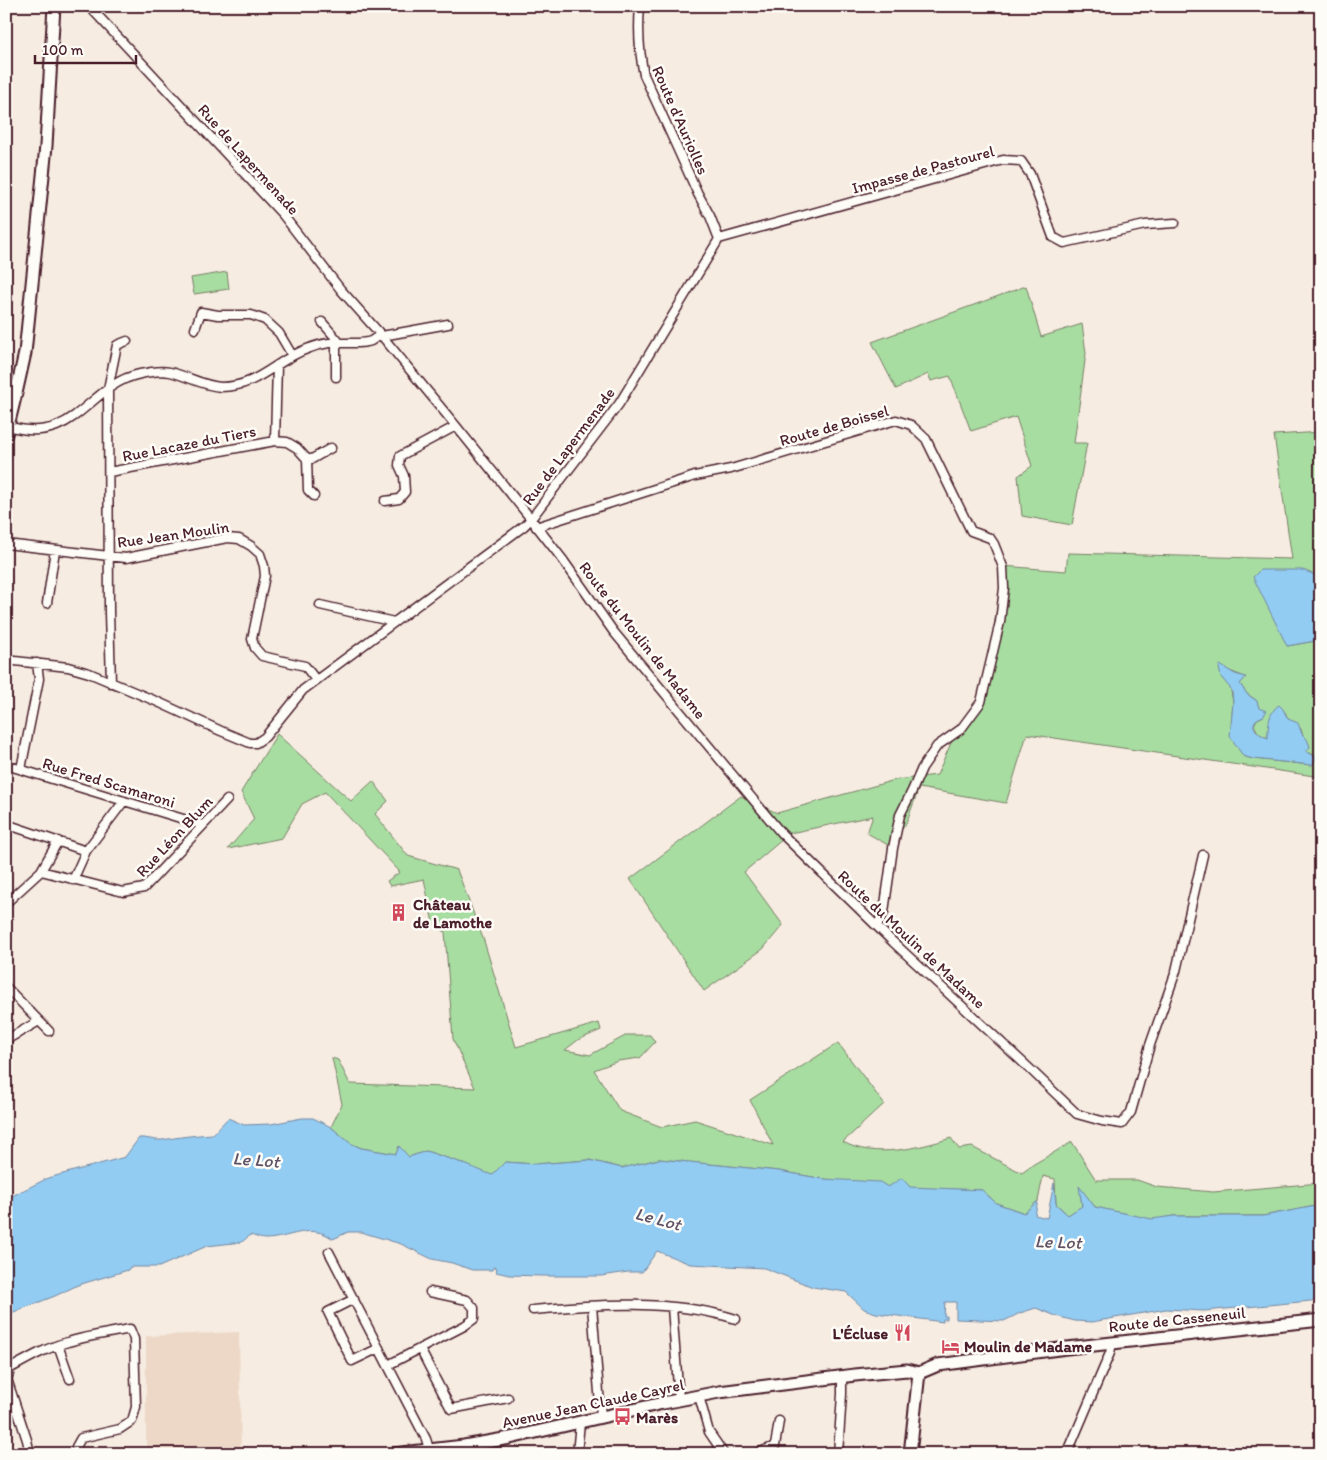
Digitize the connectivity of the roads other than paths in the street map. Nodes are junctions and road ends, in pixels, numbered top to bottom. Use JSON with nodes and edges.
{"nodes":[{"id":1,"x":54,"y":6,"type":"edge"},
{"id":2,"x":89,"y":6,"type":"edge"},
{"id":3,"x":640,"y":6,"type":"edge"},
{"id":4,"x":1175,"y":222,"type":"dead end"},
{"id":5,"x":719,"y":239,"type":"junction"},
{"id":6,"x":322,"y":322,"type":"dead end"},
{"id":7,"x":448,"y":324,"type":"dead end"},
{"id":8,"x":195,"y":329,"type":"dead end"},
{"id":9,"x":382,"y":336,"type":"junction"},
{"id":10,"x":127,"y":341,"type":"dead end"},
{"id":11,"x":338,"y":343,"type":"junction"},
{"id":12,"x":292,"y":355,"type":"junction"},
{"id":13,"x":277,"y":365,"type":"junction"},
{"id":14,"x":336,"y":377,"type":"dead end"},
{"id":15,"x":108,"y":389,"type":"junction"},
{"id":16,"x":456,"y":426,"type":"junction"},
{"id":17,"x":7,"y":430,"type":"edge"},
{"id":18,"x":275,"y":441,"type":"junction"},
{"id":19,"x":331,"y":448,"type":"dead end"},
{"id":20,"x":307,"y":459,"type":"junction"},
{"id":21,"x":109,"y":472,"type":"junction"},
{"id":22,"x":314,"y":496,"type":"dead end"},
{"id":23,"x":385,"y":501,"type":"dead end"},
{"id":24,"x":531,"y":519,"type":"junction"},
{"id":25,"x":536,"y":526,"type":"junction"},
{"id":26,"x":6,"y":544,"type":"edge"},
{"id":27,"x":55,"y":550,"type":"junction"},
{"id":28,"x":109,"y":557,"type":"junction"},
{"id":29,"x":48,"y":603,"type":"dead end"},
{"id":30,"x":320,"y":605,"type":"dead end"},
{"id":31,"x":394,"y":622,"type":"junction"},
{"id":32,"x":6,"y":660,"type":"edge"},
{"id":33,"x":37,"y":663,"type":"junction"},
{"id":34,"x":316,"y":680,"type":"junction"},
{"id":35,"x":111,"y":683,"type":"junction"},
{"id":36,"x":6,"y":765,"type":"edge"},
{"id":37,"x":21,"y":769,"type":"junction"},
{"id":38,"x":227,"y":800,"type":"dead end"},
{"id":39,"x":124,"y":801,"type":"junction"},
{"id":40,"x":6,"y":824,"type":"edge"},
{"id":41,"x":203,"y":825,"type":"junction"},
{"id":42,"x":58,"y":842,"type":"junction"},
{"id":43,"x":86,"y":851,"type":"junction"},
{"id":44,"x":1203,"y":855,"type":"dead end"},
{"id":45,"x":41,"y":871,"type":"junction"},
{"id":46,"x":74,"y":880,"type":"junction"},
{"id":47,"x":6,"y":903,"type":"edge"},
{"id":48,"x":877,"y":926,"type":"junction"},
{"id":49,"x":6,"y":987,"type":"edge"},
{"id":50,"x":39,"y":1020,"type":"junction"},
{"id":51,"x":49,"y":1031,"type":"dead end"},
{"id":52,"x":6,"y":1040,"type":"edge"},
{"id":53,"x":329,"y":1252,"type":"dead end"},
{"id":54,"x":430,"y":1292,"type":"dead end"},
{"id":55,"x":354,"y":1299,"type":"junction"},
{"id":56,"x":592,"y":1306,"type":"junction"},
{"id":57,"x":672,"y":1307,"type":"junction"},
{"id":58,"x":533,"y":1310,"type":"dead end"},
{"id":59,"x":736,"y":1318,"type":"dead end"},
{"id":60,"x":1321,"y":1320,"type":"edge"},
{"id":61,"x":1112,"y":1343,"type":"junction"},
{"id":62,"x":58,"y":1345,"type":"junction"},
{"id":63,"x":379,"y":1348,"type":"junction"},
{"id":64,"x":420,"y":1349,"type":"junction"},
{"id":65,"x":388,"y":1365,"type":"junction"},
{"id":66,"x":919,"y":1373,"type":"junction"},
{"id":67,"x":842,"y":1376,"type":"junction"},
{"id":68,"x":70,"y":1379,"type":"dead end"},
{"id":69,"x":699,"y":1396,"type":"junction"},
{"id":70,"x":508,"y":1398,"type":"dead end"},
{"id":71,"x":679,"y":1400,"type":"junction"},
{"id":72,"x":601,"y":1417,"type":"junction"},
{"id":73,"x":779,"y":1421,"type":"dead end"},
{"id":74,"x":580,"y":1422,"type":"junction"},
{"id":75,"x":429,"y":1450,"type":"junction"},
{"id":76,"x":464,"y":1450,"type":"edge"},
{"id":77,"x":838,"y":1453,"type":"edge"},
{"id":78,"x":30,"y":1454,"type":"edge"},
{"id":79,"x":78,"y":1454,"type":"edge"},
{"id":80,"x":394,"y":1454,"type":"edge"},
{"id":81,"x":577,"y":1454,"type":"edge"},
{"id":82,"x":724,"y":1454,"type":"edge"},
{"id":83,"x":755,"y":1454,"type":"edge"},
{"id":84,"x":846,"y":1454,"type":"edge"},
{"id":85,"x":910,"y":1454,"type":"edge"},
{"id":86,"x":1068,"y":1454,"type":"edge"}],
"edges":[{"from":1,"to":17,"type":"main road"},
{"from":2,"to":9,"type":"street","name":"Rue de Lapermenade"},
{"from":3,"to":5,"type":"street","name":"Route d'Auriolles"},
{"from":4,"to":5,"type":"street","name":"Impasse de Pastourel"},
{"from":5,"to":24,"type":"street","name":"Rue de Lapermenade"},
{"from":6,"to":11,"type":"street"},
{"from":7,"to":9,"type":"street"},
{"from":8,"to":12,"type":"street"},
{"from":9,"to":11,"type":"street"},
{"from":9,"to":16,"type":"street","name":"Rue de Lapermenade"},
{"from":10,"to":15,"type":"street","name":"Rue Lacaze du Tiers"},
{"from":11,"to":12,"type":"street"},
{"from":11,"to":14,"type":"street"},
{"from":12,"to":13,"type":"street"},
{"from":13,"to":15,"type":"street"},
{"from":13,"to":18,"type":"street"},
{"from":15,"to":17,"type":"street"},
{"from":15,"to":21,"type":"street","name":"Rue Lacaze du Tiers"},
{"from":16,"to":23,"type":"street"},
{"from":16,"to":24,"type":"street","name":"Rue de Lapermenade"},
{"from":18,"to":20,"type":"street"},
{"from":18,"to":21,"type":"street","name":"Rue Lacaze du Tiers"},
{"from":19,"to":20,"type":"street"},
{"from":20,"to":22,"type":"street"},
{"from":21,"to":28,"type":"street","name":"Rue Lacaze du Tiers"},
{"from":24,"to":25,"type":"street","name":"Route du Moulin de Madame"},
{"from":24,"to":31,"type":"street"},
{"from":25,"to":48,"type":"street","name":"Route du Moulin de Madame"},
{"from":25,"to":48,"type":"street","name":"Route de Boissel"},
{"from":26,"to":27,"type":"street","name":"Rue Jean Moulin"},
{"from":27,"to":28,"type":"street","name":"Rue Jean Moulin"},
{"from":27,"to":29,"type":"street"},
{"from":28,"to":34,"type":"street","name":"Rue Jean Moulin"},
{"from":28,"to":35,"type":"street","name":"Rue Lacaze du Tiers"},
{"from":30,"to":31,"type":"street"},
{"from":31,"to":34,"type":"street"},
{"from":32,"to":33,"type":"street"},
{"from":33,"to":35,"type":"street"},
{"from":33,"to":37,"type":"street"},
{"from":34,"to":35,"type":"street"},
{"from":36,"to":37,"type":"street","name":"Rue Fred Scamaroni"},
{"from":37,"to":39,"type":"street","name":"Rue Fred Scamaroni"},
{"from":38,"to":41,"type":"street","name":"Rue Léon Blum"},
{"from":39,"to":41,"type":"street","name":"Rue Fred Scamaroni"},
{"from":39,"to":43,"type":"street"},
{"from":40,"to":42,"type":"street"},
{"from":41,"to":46,"type":"street","name":"Rue Léon Blum"},
{"from":42,"to":43,"type":"street"},
{"from":42,"to":45,"type":"street"},
{"from":43,"to":46,"type":"street"},
{"from":44,"to":48,"type":"street","name":"Route du Moulin de Madame"},
{"from":45,"to":46,"type":"street","name":"Rue Léon Blum"},
{"from":45,"to":47,"type":"street"},
{"from":49,"to":50,"type":"street"},
{"from":50,"to":51,"type":"street"},
{"from":50,"to":52,"type":"street"},
{"from":53,"to":55,"type":"street"},
{"from":54,"to":64,"type":"street"},
{"from":55,"to":63,"type":"street"},
{"from":55,"to":63,"type":"street"},
{"from":56,"to":57,"type":"street"},
{"from":56,"to":58,"type":"street"},
{"from":56,"to":72,"type":"street"},
{"from":57,"to":59,"type":"street"},
{"from":57,"to":71,"type":"street"},
{"from":60,"to":61,"type":"main road","name":"Route de Casseneuil"},
{"from":61,"to":66,"type":"main road","name":"Route de Casseneuil"},
{"from":61,"to":86,"type":"street"},
{"from":62,"to":68,"type":"street"},
{"from":62,"to":78,"type":"street"},
{"from":62,"to":79,"type":"street"},
{"from":63,"to":65,"type":"street"},
{"from":64,"to":65,"type":"street"},
{"from":64,"to":70,"type":"street"},
{"from":65,"to":75,"type":"street"},
{"from":66,"to":67,"type":"main road","name":"Avenue Jean Claude Cayrel"},
{"from":66,"to":85,"type":"main road"},
{"from":67,"to":69,"type":"main road","name":"Avenue Jean Claude Cayrel"},
{"from":67,"to":77,"type":"street"},
{"from":69,"to":71,"type":"main road","name":"Avenue Jean Claude Cayrel"},
{"from":69,"to":82,"type":"street"},
{"from":71,"to":72,"type":"main road","name":"Avenue Jean Claude Cayrel"},
{"from":72,"to":74,"type":"main road","name":"Avenue Jean Claude Cayrel"},
{"from":73,"to":83,"type":"street"},
{"from":74,"to":76,"type":"main road","name":"Avenue Jean Claude Cayrel"},
{"from":74,"to":81,"type":"street"},
{"from":75,"to":76,"type":"main road","name":"Avenue Jean Claude Cayrel"},
{"from":75,"to":80,"type":"main road","name":"Avenue Jean Claude Cayrel"},
{"from":77,"to":84,"type":"street"}]}
